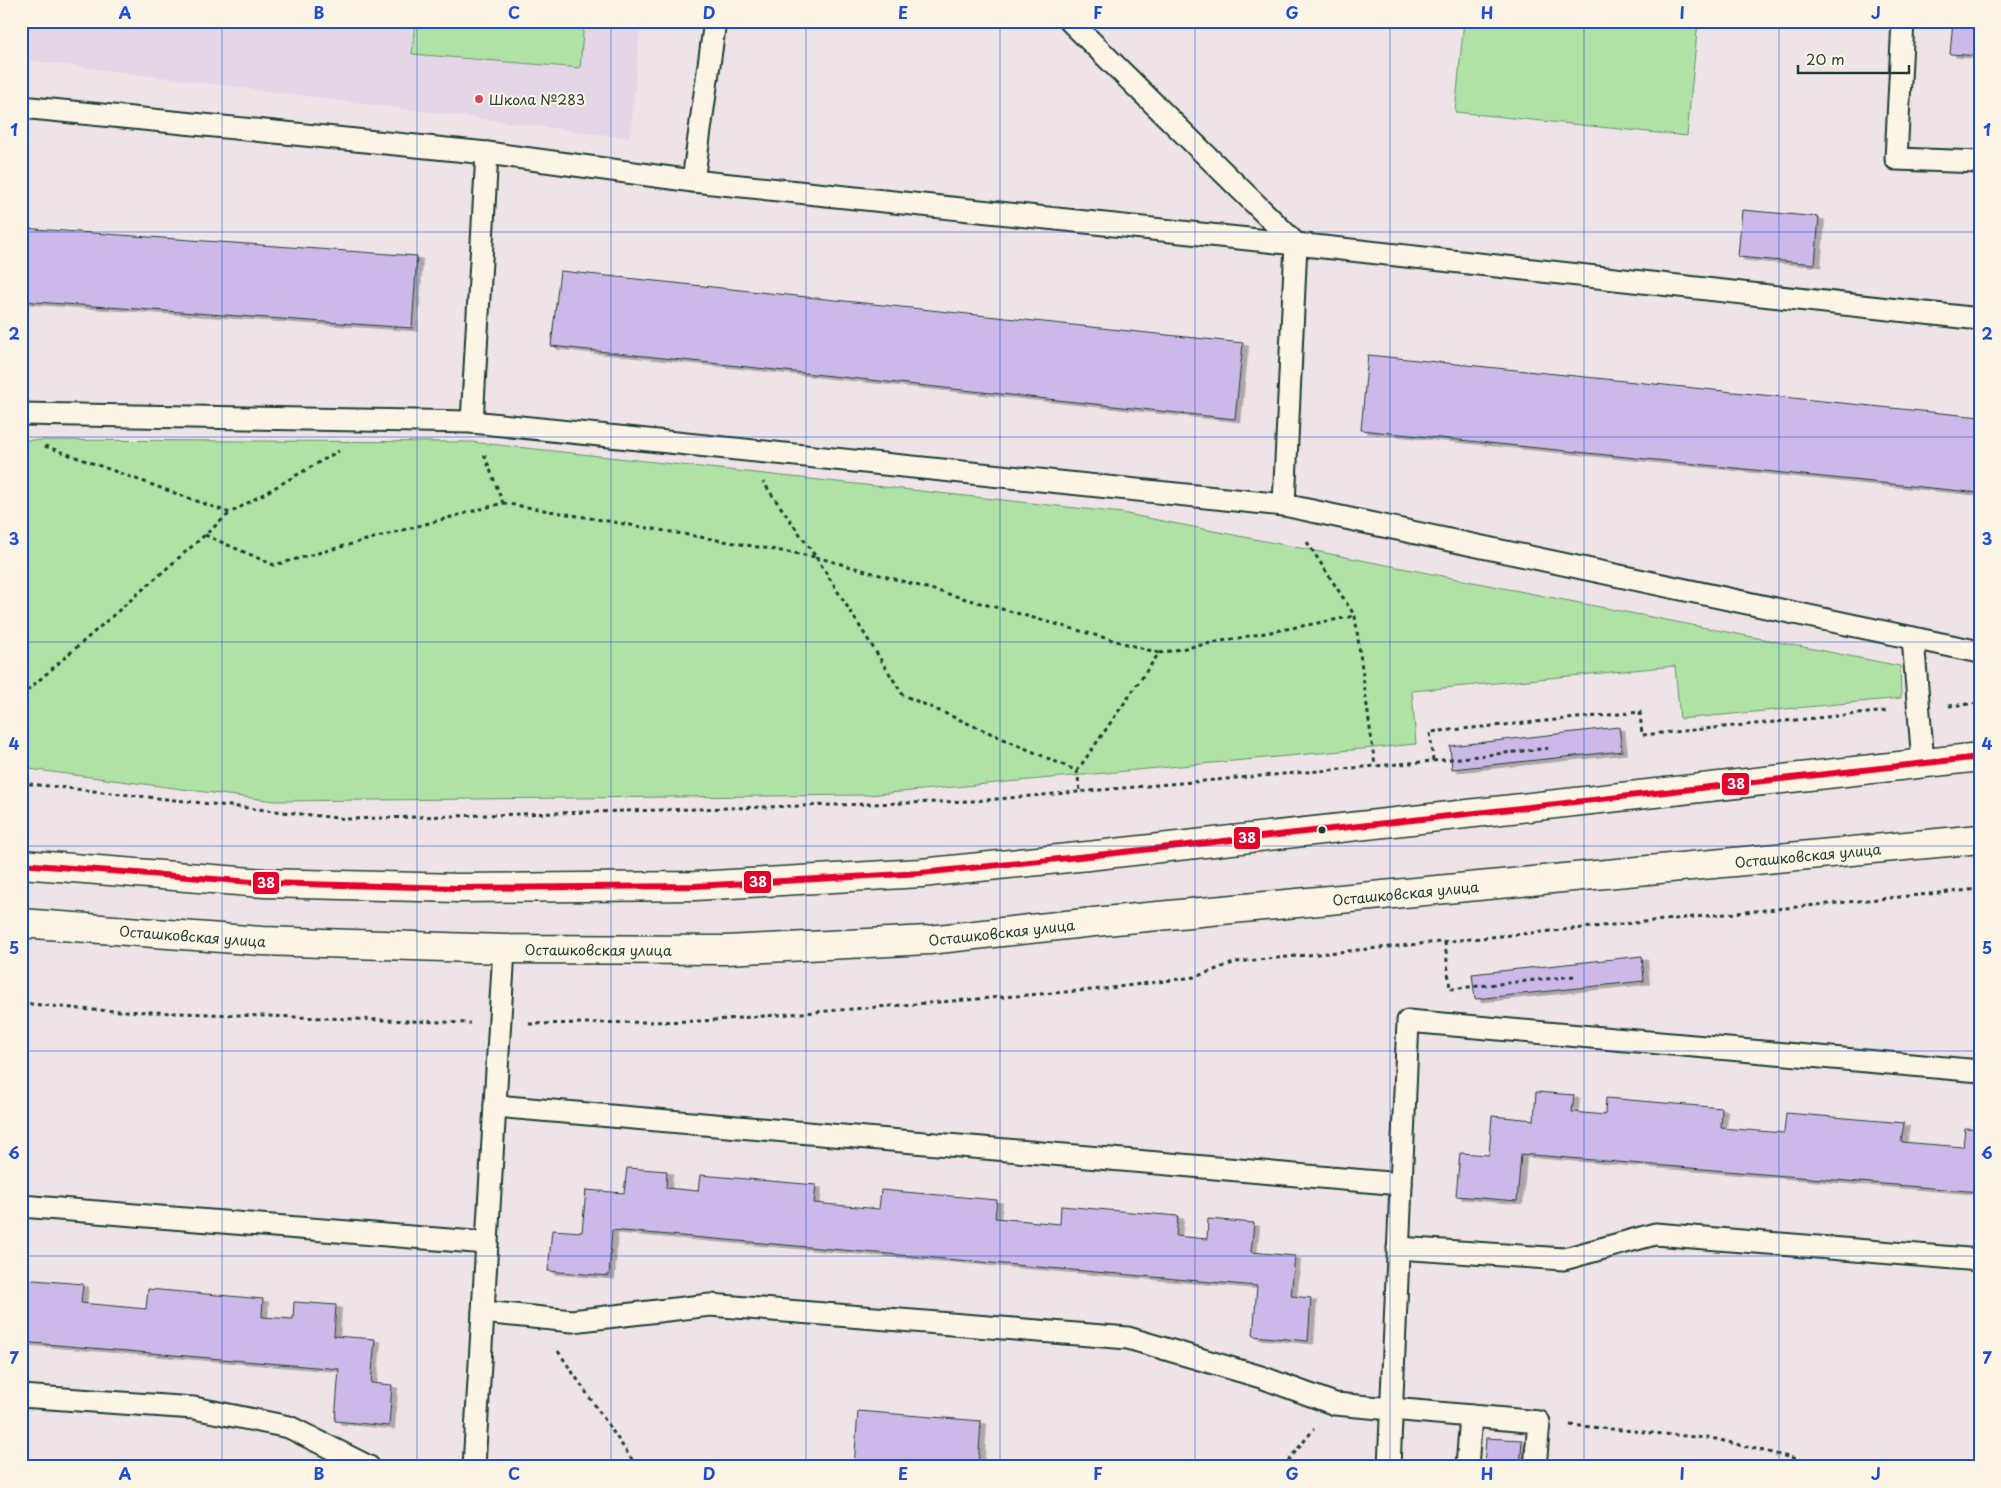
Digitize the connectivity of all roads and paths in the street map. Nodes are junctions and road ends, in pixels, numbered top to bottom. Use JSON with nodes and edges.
{"nodes":[{"id":1,"x":715,"y":21,"type":"edge"},
{"id":2,"x":1070,"y":21,"type":"edge"},
{"id":3,"x":1903,"y":21,"type":"edge"},
{"id":4,"x":21,"y":107,"type":"edge"},
{"id":5,"x":487,"y":153,"type":"junction"},
{"id":6,"x":1980,"y":162,"type":"edge"},
{"id":7,"x":693,"y":182,"type":"junction"},
{"id":8,"x":1296,"y":244,"type":"junction"},
{"id":9,"x":1980,"y":319,"type":"edge"},
{"id":10,"x":21,"y":414,"type":"edge"},
{"id":11,"x":472,"y":422,"type":"junction"},
{"id":12,"x":39,"y":444,"type":"dead end"},
{"id":13,"x":340,"y":450,"type":"dead end"},
{"id":14,"x":740,"y":450,"type":"junction"},
{"id":15,"x":502,"y":503,"type":"junction"},
{"id":16,"x":1284,"y":505,"type":"junction"},
{"id":17,"x":230,"y":512,"type":"junction"},
{"id":18,"x":205,"y":535,"type":"junction"},
{"id":19,"x":816,"y":556,"type":"junction"},
{"id":20,"x":1355,"y":616,"type":"junction"},
{"id":21,"x":1913,"y":638,"type":"junction"},
{"id":22,"x":1980,"y":652,"type":"edge"},
{"id":23,"x":1159,"y":653,"type":"junction"},
{"id":24,"x":21,"y":696,"type":"edge"},
{"id":25,"x":1918,"y":709,"type":"junction"},
{"id":26,"x":1550,"y":748,"type":"dead end"},
{"id":27,"x":1980,"y":758,"type":"edge"},
{"id":28,"x":1432,"y":761,"type":"junction"},
{"id":29,"x":1922,"y":763,"type":"junction"},
{"id":30,"x":1375,"y":766,"type":"junction"},
{"id":31,"x":1076,"y":771,"type":"junction"},
{"id":32,"x":21,"y":784,"type":"edge"},
{"id":33,"x":1080,"y":791,"type":"junction"},
{"id":34,"x":1980,"y":839,"type":"edge"},
{"id":35,"x":21,"y":864,"type":"edge"},
{"id":36,"x":1980,"y":889,"type":"edge"},
{"id":37,"x":21,"y":923,"type":"edge"},
{"id":38,"x":1446,"y":942,"type":"junction"},
{"id":39,"x":504,"y":949,"type":"junction"},
{"id":40,"x":1574,"y":976,"type":"dead end"},
{"id":41,"x":21,"y":1003,"type":"edge"},
{"id":42,"x":500,"y":1024,"type":"junction"},
{"id":43,"x":1980,"y":1071,"type":"edge"},
{"id":44,"x":495,"y":1106,"type":"junction"},
{"id":45,"x":1401,"y":1184,"type":"junction"},
{"id":46,"x":21,"y":1206,"type":"edge"},
{"id":47,"x":488,"y":1243,"type":"junction"},
{"id":48,"x":1398,"y":1248,"type":"junction"},
{"id":49,"x":1980,"y":1260,"type":"edge"},
{"id":50,"x":483,"y":1312,"type":"junction"},
{"id":51,"x":535,"y":1317,"type":"junction"},
{"id":52,"x":21,"y":1396,"type":"edge"},
{"id":53,"x":1335,"y":1404,"type":"junction"},
{"id":54,"x":1391,"y":1409,"type":"junction"},
{"id":55,"x":1471,"y":1416,"type":"junction"},
{"id":56,"x":1539,"y":1422,"type":"junction"},
{"id":57,"x":369,"y":1467,"type":"edge"},
{"id":58,"x":474,"y":1467,"type":"edge"},
{"id":59,"x":636,"y":1467,"type":"edge"},
{"id":60,"x":1283,"y":1467,"type":"edge"},
{"id":61,"x":1389,"y":1467,"type":"edge"},
{"id":62,"x":1467,"y":1467,"type":"edge"},
{"id":63,"x":1536,"y":1467,"type":"edge"},
{"id":64,"x":1845,"y":1467,"type":"edge"}],
"edges":[{"from":1,"to":7,"type":"lane"},
{"from":2,"to":8,"type":"lane"},
{"from":3,"to":6,"type":"lane"},
{"from":4,"to":5,"type":"lane"},
{"from":5,"to":7,"type":"lane"},
{"from":5,"to":11,"type":"lane"},
{"from":7,"to":8,"type":"lane"},
{"from":8,"to":9,"type":"lane"},
{"from":8,"to":16,"type":"lane"},
{"from":10,"to":11,"type":"lane"},
{"from":11,"to":14,"type":"lane"},
{"from":11,"to":15,"type":"path"},
{"from":12,"to":17,"type":"path"},
{"from":13,"to":17,"type":"path"},
{"from":14,"to":16,"type":"lane"},
{"from":14,"to":19,"type":"path"},
{"from":15,"to":18,"type":"path"},
{"from":15,"to":19,"type":"path"},
{"from":16,"to":20,"type":"path"},
{"from":16,"to":21,"type":"lane"},
{"from":17,"to":18,"type":"path"},
{"from":18,"to":24,"type":"path"},
{"from":19,"to":23,"type":"path"},
{"from":19,"to":31,"type":"path"},
{"from":20,"to":23,"type":"path"},
{"from":20,"to":30,"type":"path"},
{"from":21,"to":22,"type":"lane"},
{"from":21,"to":25,"type":"lane"},
{"from":23,"to":31,"type":"path"},
{"from":25,"to":28,"type":"path"},
{"from":25,"to":29,"type":"lane"},
{"from":26,"to":28,"type":"path"},
{"from":27,"to":29,"type":"main road"},
{"from":28,"to":30,"type":"path"},
{"from":29,"to":35,"type":"main road"},
{"from":30,"to":33,"type":"path"},
{"from":31,"to":33,"type":"path"},
{"from":32,"to":33,"type":"path"},
{"from":34,"to":39,"type":"main road","name":"Осташковская улица"},
{"from":36,"to":38,"type":"path"},
{"from":37,"to":39,"type":"main road","name":"Осташковская улица"},
{"from":38,"to":40,"type":"path"},
{"from":38,"to":42,"type":"path"},
{"from":39,"to":42,"type":"lane"},
{"from":41,"to":42,"type":"path"},
{"from":42,"to":44,"type":"lane"},
{"from":43,"to":45,"type":"lane"},
{"from":44,"to":45,"type":"lane"},
{"from":44,"to":47,"type":"lane"},
{"from":45,"to":48,"type":"lane"},
{"from":46,"to":47,"type":"lane"},
{"from":47,"to":50,"type":"lane"},
{"from":48,"to":49,"type":"lane"},
{"from":48,"to":54,"type":"lane"},
{"from":50,"to":51,"type":"lane"},
{"from":50,"to":58,"type":"lane"},
{"from":51,"to":53,"type":"lane"},
{"from":51,"to":59,"type":"path"},
{"from":52,"to":57,"type":"lane"},
{"from":53,"to":54,"type":"lane"},
{"from":53,"to":60,"type":"path"},
{"from":54,"to":55,"type":"lane"},
{"from":54,"to":61,"type":"lane"},
{"from":55,"to":56,"type":"lane"},
{"from":55,"to":62,"type":"lane"},
{"from":56,"to":63,"type":"lane"},
{"from":56,"to":64,"type":"path"}]}
